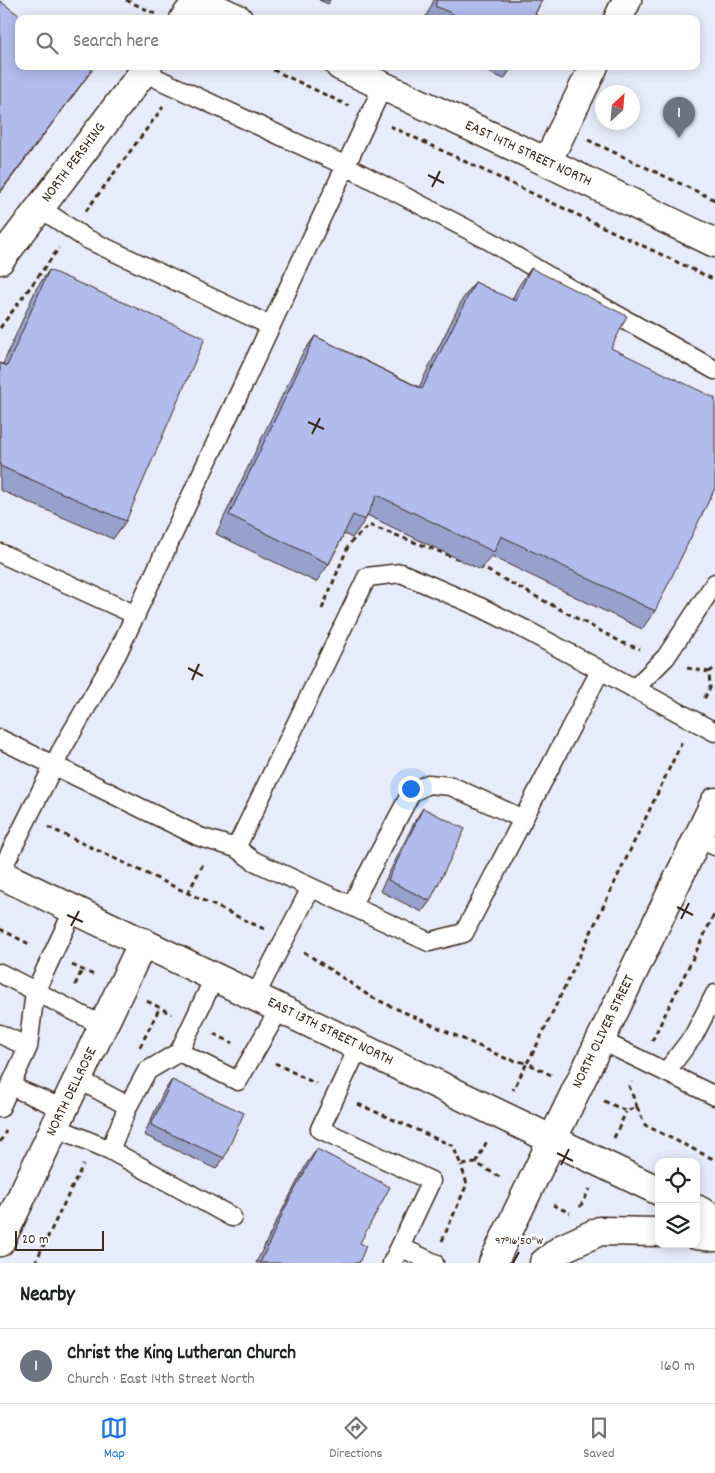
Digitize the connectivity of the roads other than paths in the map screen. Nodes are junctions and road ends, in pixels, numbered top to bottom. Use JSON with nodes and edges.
{"nodes":[{"id":1,"x":198,"y":0,"type":"edge"},
{"id":2,"x":627,"y":0,"type":"edge"},
{"id":3,"x":187,"y":15,"type":"edge"},
{"id":4,"x":230,"y":15,"type":"edge"},
{"id":5,"x":620,"y":15,"type":"edge"},
{"id":6,"x":145,"y":70,"type":"edge"},
{"id":7,"x":148,"y":70,"type":"edge"},
{"id":8,"x":349,"y":70,"type":"edge"},
{"id":9,"x":592,"y":70,"type":"edge"},
{"id":10,"x":383,"y":86,"type":"junction"},
{"id":11,"x":547,"y":162,"type":"junction"},
{"id":12,"x":346,"y":166,"type":"junction"},
{"id":13,"x":40,"y":208,"type":"junction"},
{"id":14,"x":715,"y":243,"type":"edge"},
{"id":15,"x":0,"y":260,"type":"edge"},
{"id":16,"x":271,"y":326,"type":"junction"},
{"id":17,"x":715,"y":370,"type":"edge"},
{"id":18,"x":0,"y":553,"type":"edge"},
{"id":19,"x":715,"y":583,"type":"edge"},
{"id":20,"x":136,"y":615,"type":"junction"},
{"id":21,"x":600,"y":671,"type":"junction"},
{"id":22,"x":634,"y":689,"type":"junction"},
{"id":23,"x":715,"y":732,"type":"edge"},
{"id":24,"x":0,"y":739,"type":"edge"},
{"id":25,"x":54,"y":765,"type":"junction"},
{"id":26,"x":715,"y":802,"type":"edge"},
{"id":27,"x":523,"y":819,"type":"junction"},
{"id":28,"x":706,"y":842,"type":"edge"},
{"id":29,"x":236,"y":848,"type":"junction"},
{"id":30,"x":0,"y":873,"type":"edge"},
{"id":31,"x":311,"y":888,"type":"junction"},
{"id":32,"x":351,"y":906,"type":"junction"},
{"id":33,"x":74,"y":909,"type":"junction"},
{"id":34,"x":143,"y":942,"type":"junction"},
{"id":35,"x":0,"y":974,"type":"edge"},
{"id":36,"x":215,"y":976,"type":"junction"},
{"id":37,"x":35,"y":992,"type":"junction"},
{"id":38,"x":715,"y":994,"type":"edge"},
{"id":39,"x":255,"y":996,"type":"junction"},
{"id":40,"x":280,"y":1008,"type":"junction"},
{"id":41,"x":104,"y":1026,"type":"junction"},
{"id":42,"x":0,"y":1034,"type":"edge"},
{"id":43,"x":600,"y":1040,"type":"junction"},
{"id":44,"x":359,"y":1046,"type":"junction"},
{"id":45,"x":28,"y":1047,"type":"junction"},
{"id":46,"x":179,"y":1052,"type":"junction"},
{"id":47,"x":666,"y":1072,"type":"junction"},
{"id":48,"x":78,"y":1079,"type":"junction"},
{"id":49,"x":10,"y":1086,"type":"junction"},
{"id":50,"x":715,"y":1096,"type":"edge"},
{"id":51,"x":128,"y":1106,"type":"junction"},
{"id":52,"x":0,"y":1108,"type":"edge"},
{"id":53,"x":59,"y":1118,"type":"junction"},
{"id":54,"x":552,"y":1139,"type":"junction"},
{"id":55,"x":110,"y":1150,"type":"junction"},
{"id":56,"x":655,"y":1189,"type":"edge"},
{"id":57,"x":700,"y":1211,"type":"edge"},
{"id":58,"x":232,"y":1217,"type":"dead end"},
{"id":59,"x":715,"y":1218,"type":"edge"},
{"id":60,"x":655,"y":1232,"type":"edge"},
{"id":61,"x":700,"y":1235,"type":"edge"},
{"id":62,"x":715,"y":1237,"type":"edge"},
{"id":63,"x":0,"y":1242,"type":"edge"},
{"id":64,"x":400,"y":1247,"type":"junction"},
{"id":65,"x":433,"y":1262,"type":"edge"},
{"id":66,"x":392,"y":1263,"type":"edge"},
{"id":67,"x":493,"y":1263,"type":"edge"},
{"id":68,"x":544,"y":1263,"type":"edge"}],
"edges":[{"from":1,"to":3,"type":"main road"},
{"from":1,"to":4,"type":"main road"},
{"from":2,"to":5,"type":"main road"},
{"from":6,"to":13,"type":"main road","name":"NORTH PERSHING"},
{"from":7,"to":12,"type":"lane"},
{"from":8,"to":10,"type":"main road","name":"EAST 14TH STREET NORTH"},
{"from":9,"to":11,"type":"main road"},
{"from":10,"to":11,"type":"main road","name":"EAST 14TH STREET NORTH"},
{"from":10,"to":12,"type":"lane"},
{"from":11,"to":14,"type":"main road","name":"EAST 14TH STREET NORTH"},
{"from":12,"to":16,"type":"lane"},
{"from":12,"to":17,"type":"lane"},
{"from":13,"to":15,"type":"main road","name":"NORTH PERSHING"},
{"from":13,"to":16,"type":"lane"},
{"from":16,"to":20,"type":"lane"},
{"from":18,"to":20,"type":"lane"},
{"from":19,"to":22,"type":"lane"},
{"from":20,"to":25,"type":"lane"},
{"from":21,"to":22,"type":"lane"},
{"from":21,"to":27,"type":"lane"},
{"from":21,"to":29,"type":"lane"},
{"from":22,"to":23,"type":"lane"},
{"from":24,"to":25,"type":"lane"},
{"from":25,"to":29,"type":"lane"},
{"from":25,"to":30,"type":"lane"},
{"from":26,"to":28,"type":"main road","name":"NORTH OLIVER STREET"},
{"from":27,"to":32,"type":"lane"},
{"from":27,"to":32,"type":"lane"},
{"from":28,"to":43,"type":"main road","name":"NORTH OLIVER STREET"},
{"from":29,"to":31,"type":"lane"},
{"from":30,"to":33,"type":"main road","name":"EAST 13TH STREET NORTH"},
{"from":31,"to":32,"type":"lane"},
{"from":31,"to":39,"type":"lane"},
{"from":33,"to":34,"type":"main road","name":"EAST 13TH STREET NORTH"},
{"from":33,"to":37,"type":"lane"},
{"from":34,"to":36,"type":"main road","name":"EAST 13TH STREET NORTH"},
{"from":34,"to":41,"type":"main road","name":"NORTH DELLROSE"},
{"from":35,"to":37,"type":"lane"},
{"from":36,"to":39,"type":"main road","name":"EAST 13TH STREET NORTH"},
{"from":36,"to":46,"type":"lane"},
{"from":37,"to":41,"type":"lane"},
{"from":37,"to":45,"type":"lane"},
{"from":38,"to":47,"type":"lane"},
{"from":39,"to":40,"type":"main road","name":"EAST 13TH STREET NORTH"},
{"from":40,"to":44,"type":"main road","name":"EAST 13TH STREET NORTH"},
{"from":40,"to":46,"type":"lane"},
{"from":41,"to":48,"type":"main road","name":"NORTH DELLROSE"},
{"from":42,"to":45,"type":"lane"},
{"from":43,"to":47,"type":"lane"},
{"from":43,"to":54,"type":"main road","name":"NORTH OLIVER STREET"},
{"from":44,"to":54,"type":"main road","name":"EAST 13TH STREET NORTH"},
{"from":44,"to":64,"type":"lane"},
{"from":45,"to":49,"type":"lane"},
{"from":46,"to":51,"type":"lane"},
{"from":47,"to":50,"type":"lane"},
{"from":48,"to":51,"type":"lane"},
{"from":48,"to":53,"type":"main road","name":"NORTH DELLROSE"},
{"from":49,"to":52,"type":"lane"},
{"from":49,"to":53,"type":"lane"},
{"from":51,"to":55,"type":"lane"},
{"from":53,"to":55,"type":"lane"},
{"from":53,"to":63,"type":"main road","name":"NORTH DELLROSE"},
{"from":54,"to":56,"type":"main road","name":"EAST 13TH STREET NORTH"},
{"from":54,"to":67,"type":"main road","name":"NORTH OLIVER STREET"},
{"from":55,"to":58,"type":"lane"},
{"from":57,"to":59,"type":"main road"},
{"from":60,"to":68,"type":"main road"},
{"from":61,"to":62,"type":"main road"},
{"from":64,"to":65,"type":"lane"},
{"from":64,"to":66,"type":"lane"}]}
